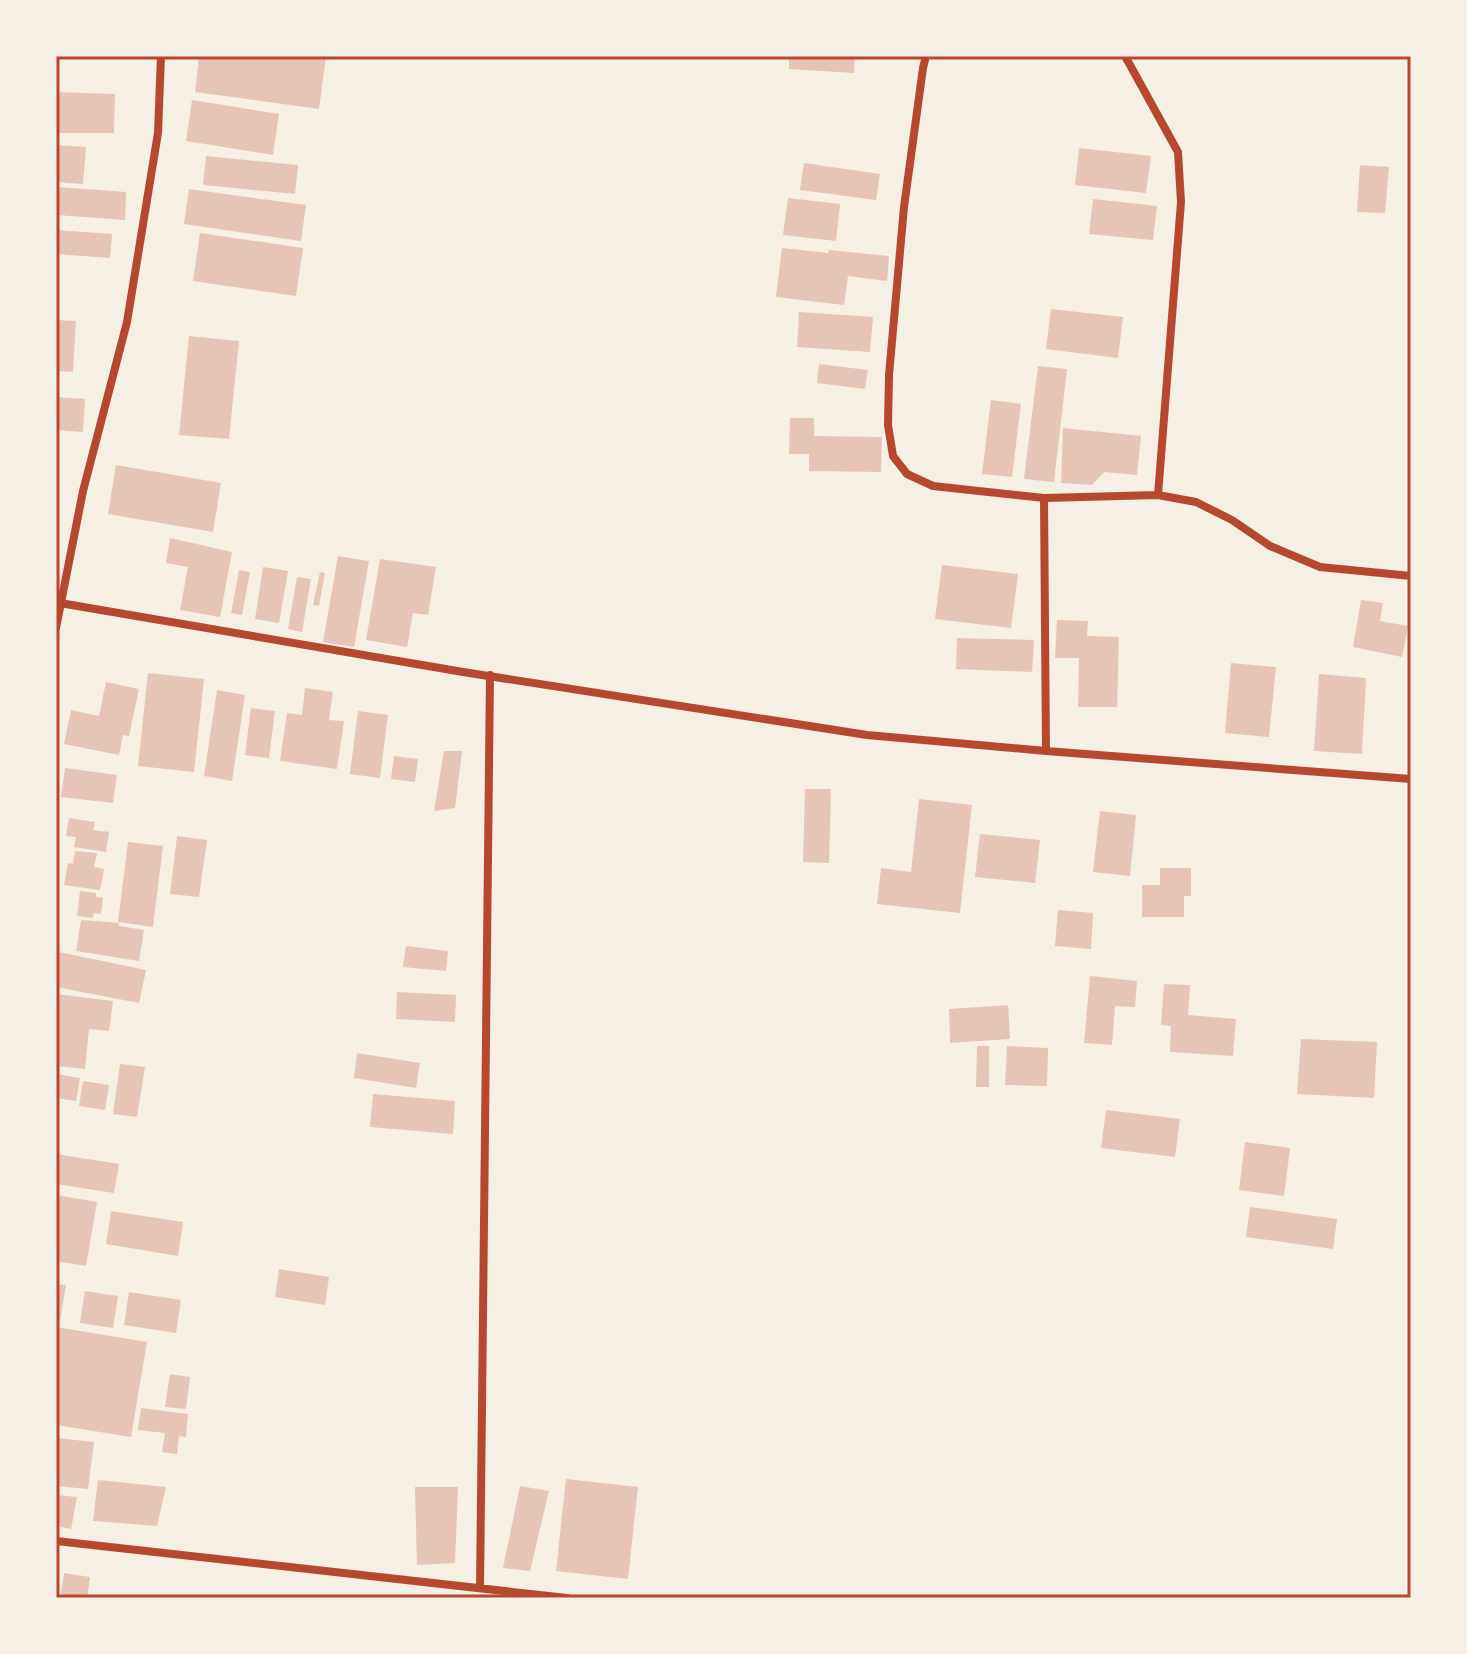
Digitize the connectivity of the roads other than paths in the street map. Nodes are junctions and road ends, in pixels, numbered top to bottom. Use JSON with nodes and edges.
{"nodes":[{"id":1,"x":161,"y":56,"type":"edge"},
{"id":2,"x":926,"y":56,"type":"edge"},
{"id":3,"x":1125,"y":56,"type":"edge"},
{"id":4,"x":1158,"y":495,"type":"junction"},
{"id":5,"x":1044,"y":498,"type":"junction"},
{"id":6,"x":1411,"y":576,"type":"edge"},
{"id":7,"x":60,"y":603,"type":"junction"},
{"id":8,"x":56,"y":628,"type":"edge"},
{"id":9,"x":490,"y":675,"type":"junction"},
{"id":10,"x":1046,"y":751,"type":"junction"},
{"id":11,"x":1411,"y":779,"type":"edge"},
{"id":12,"x":56,"y":1541,"type":"edge"},
{"id":13,"x":480,"y":1588,"type":"junction"},
{"id":14,"x":567,"y":1598,"type":"edge"}],
"edges":[{"from":1,"to":7,"type":"street"},
{"from":2,"to":5,"type":"street"},
{"from":3,"to":4,"type":"street"},
{"from":4,"to":5,"type":"street"},
{"from":4,"to":6,"type":"street"},
{"from":5,"to":10,"type":"street"},
{"from":7,"to":8,"type":"street"},
{"from":7,"to":9,"type":"street"},
{"from":9,"to":10,"type":"street"},
{"from":9,"to":13,"type":"street"},
{"from":10,"to":11,"type":"street"},
{"from":12,"to":13,"type":"street"},
{"from":13,"to":14,"type":"street"}]}
